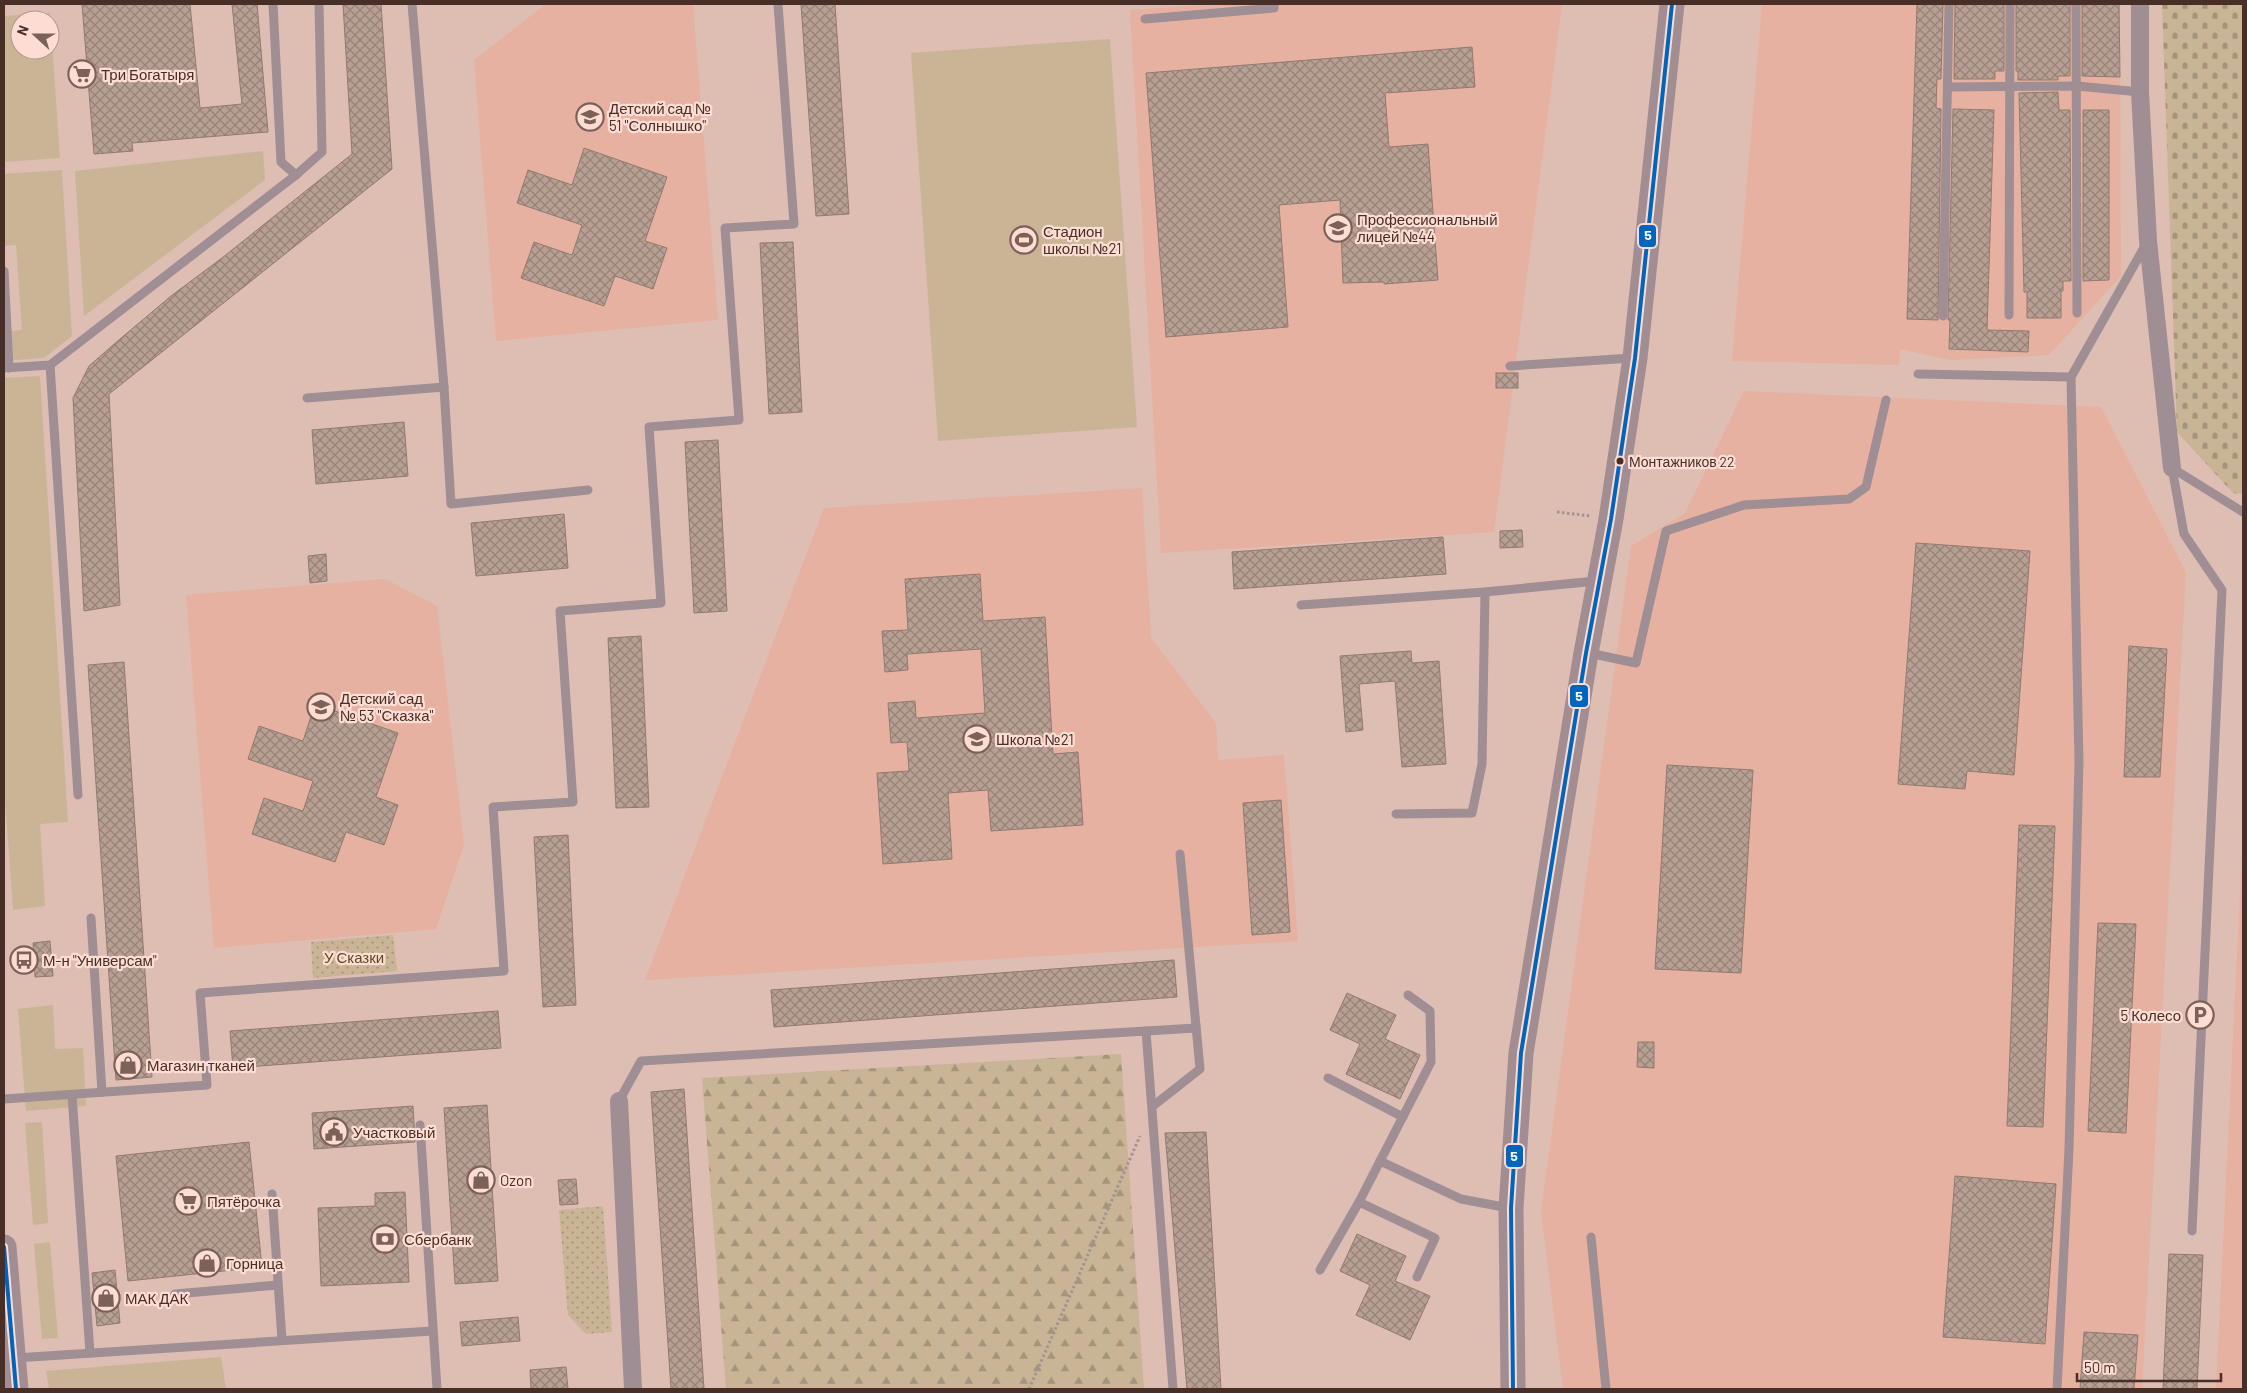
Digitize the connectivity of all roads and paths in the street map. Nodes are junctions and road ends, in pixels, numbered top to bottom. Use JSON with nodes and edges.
{"nodes":[{"id":1,"x":273,"y":4,"type":"edge"},
{"id":2,"x":320,"y":4,"type":"edge"},
{"id":3,"x":412,"y":4,"type":"edge"},
{"id":4,"x":778,"y":4,"type":"edge"},
{"id":5,"x":1274,"y":4,"type":"edge"},
{"id":6,"x":1672,"y":4,"type":"edge"},
{"id":7,"x":1949,"y":4,"type":"edge"},
{"id":8,"x":2010,"y":4,"type":"edge"},
{"id":9,"x":2076,"y":4,"type":"edge"},
{"id":10,"x":2140,"y":4,"type":"edge"},
{"id":11,"x":1145,"y":19,"type":"dead end"},
{"id":12,"x":2077,"y":86,"type":"junction"},
{"id":13,"x":1948,"y":87,"type":"junction"},
{"id":14,"x":2010,"y":87,"type":"junction"},
{"id":15,"x":2140,"y":92,"type":"junction"},
{"id":16,"x":296,"y":175,"type":"junction"},
{"id":17,"x":2148,"y":241,"type":"junction"},
{"id":18,"x":4,"y":271,"type":"edge"},
{"id":19,"x":2077,"y":313,"type":"dead end"},
{"id":20,"x":2009,"y":315,"type":"dead end"},
{"id":21,"x":1943,"y":316,"type":"dead end"},
{"id":22,"x":1635,"y":358,"type":"junction"},
{"id":23,"x":50,"y":365,"type":"junction"},
{"id":24,"x":1510,"y":366,"type":"dead end"},
{"id":25,"x":6,"y":368,"type":"edge"},
{"id":26,"x":1918,"y":374,"type":"dead end"},
{"id":27,"x":2071,"y":377,"type":"junction"},
{"id":28,"x":444,"y":387,"type":"junction"},
{"id":29,"x":307,"y":398,"type":"dead end"},
{"id":30,"x":1886,"y":400,"type":"dead end"},
{"id":31,"x":2172,"y":468,"type":"junction"},
{"id":32,"x":588,"y":490,"type":"dead end"},
{"id":33,"x":2243,"y":512,"type":"edge"},
{"id":34,"x":1599,"y":580,"type":"junction"},
{"id":35,"x":1485,"y":592,"type":"junction"},
{"id":36,"x":1301,"y":605,"type":"dead end"},
{"id":37,"x":1586,"y":653,"type":"junction"},
{"id":38,"x":78,"y":795,"type":"dead end"},
{"id":39,"x":1396,"y":814,"type":"dead end"},
{"id":40,"x":1180,"y":854,"type":"dead end"},
{"id":41,"x":91,"y":918,"type":"dead end"},
{"id":42,"x":1408,"y":995,"type":"dead end"},
{"id":43,"x":1196,"y":1028,"type":"junction"},
{"id":44,"x":1146,"y":1031,"type":"junction"},
{"id":45,"x":1328,"y":1078,"type":"dead end"},
{"id":46,"x":102,"y":1092,"type":"junction"},
{"id":47,"x":72,"y":1094,"type":"junction"},
{"id":48,"x":4,"y":1099,"type":"edge"},
{"id":49,"x":619,"y":1101,"type":"joint"},
{"id":50,"x":1153,"y":1106,"type":"junction"},
{"id":51,"x":1403,"y":1117,"type":"junction"},
{"id":52,"x":420,"y":1125,"type":"dead end"},
{"id":53,"x":1380,"y":1161,"type":"junction"},
{"id":54,"x":272,"y":1194,"type":"dead end"},
{"id":55,"x":1359,"y":1202,"type":"junction"},
{"id":56,"x":1511,"y":1208,"type":"junction"},
{"id":57,"x":2192,"y":1231,"type":"dead end"},
{"id":58,"x":1591,"y":1237,"type":"dead end"},
{"id":59,"x":4,"y":1247,"type":"edge"},
{"id":60,"x":1320,"y":1270,"type":"dead end"},
{"id":61,"x":1418,"y":1277,"type":"dead end"},
{"id":62,"x":278,"y":1284,"type":"junction"},
{"id":63,"x":176,"y":1294,"type":"dead end"},
{"id":64,"x":432,"y":1331,"type":"junction"},
{"id":65,"x":282,"y":1340,"type":"junction"},
{"id":66,"x":90,"y":1353,"type":"junction"},
{"id":67,"x":12,"y":1358,"type":"junction"},
{"id":68,"x":16,"y":1389,"type":"edge"},
{"id":69,"x":437,"y":1389,"type":"edge"},
{"id":70,"x":633,"y":1389,"type":"edge"},
{"id":71,"x":1029,"y":1389,"type":"edge"},
{"id":72,"x":1173,"y":1389,"type":"edge"},
{"id":73,"x":1513,"y":1389,"type":"edge"},
{"id":74,"x":1606,"y":1389,"type":"edge"},
{"id":75,"x":2057,"y":1389,"type":"edge"}],
"edges":[{"from":1,"to":16,"type":"lane"},
{"from":2,"to":16,"type":"lane"},
{"from":3,"to":28,"type":"lane"},
{"from":4,"to":46,"type":"lane"},
{"from":5,"to":11,"type":"lane"},
{"from":6,"to":22,"type":"street"},
{"from":7,"to":13,"type":"lane"},
{"from":8,"to":14,"type":"lane"},
{"from":9,"to":12,"type":"lane"},
{"from":10,"to":15,"type":"street"},
{"from":12,"to":14,"type":"lane"},
{"from":12,"to":15,"type":"lane"},
{"from":12,"to":19,"type":"lane"},
{"from":13,"to":14,"type":"lane"},
{"from":13,"to":21,"type":"lane"},
{"from":14,"to":20,"type":"lane"},
{"from":15,"to":17,"type":"street"},
{"from":16,"to":23,"type":"lane"},
{"from":17,"to":27,"type":"lane"},
{"from":17,"to":31,"type":"street"},
{"from":18,"to":25,"type":"lane"},
{"from":22,"to":24,"type":"lane"},
{"from":22,"to":34,"type":"street"},
{"from":23,"to":25,"type":"lane"},
{"from":23,"to":38,"type":"lane"},
{"from":26,"to":27,"type":"lane"},
{"from":27,"to":75,"type":"lane"},
{"from":28,"to":29,"type":"lane"},
{"from":28,"to":32,"type":"lane"},
{"from":30,"to":37,"type":"lane"},
{"from":31,"to":33,"type":"lane"},
{"from":31,"to":57,"type":"lane"},
{"from":34,"to":35,"type":"lane"},
{"from":34,"to":37,"type":"street"},
{"from":35,"to":36,"type":"lane"},
{"from":35,"to":39,"type":"lane"},
{"from":37,"to":56,"type":"street"},
{"from":40,"to":43,"type":"lane"},
{"from":41,"to":46,"type":"lane"},
{"from":42,"to":51,"type":"lane"},
{"from":43,"to":44,"type":"lane"},
{"from":43,"to":50,"type":"lane"},
{"from":44,"to":49,"type":"lane"},
{"from":44,"to":50,"type":"lane"},
{"from":45,"to":51,"type":"lane"},
{"from":46,"to":47,"type":"lane"},
{"from":47,"to":48,"type":"lane"},
{"from":47,"to":66,"type":"lane"},
{"from":49,"to":70,"type":"street"},
{"from":50,"to":71,"type":"path"},
{"from":50,"to":72,"type":"lane"},
{"from":51,"to":53,"type":"lane"},
{"from":52,"to":64,"type":"lane"},
{"from":53,"to":55,"type":"lane"},
{"from":53,"to":56,"type":"lane"},
{"from":54,"to":62,"type":"lane"},
{"from":55,"to":60,"type":"lane"},
{"from":55,"to":61,"type":"lane"},
{"from":56,"to":73,"type":"street"},
{"from":58,"to":74,"type":"lane"},
{"from":59,"to":67,"type":"street"},
{"from":62,"to":63,"type":"lane"},
{"from":62,"to":65,"type":"lane"},
{"from":64,"to":65,"type":"lane"},
{"from":64,"to":69,"type":"lane"},
{"from":65,"to":66,"type":"lane"},
{"from":66,"to":67,"type":"lane"},
{"from":67,"to":68,"type":"street"}]}
